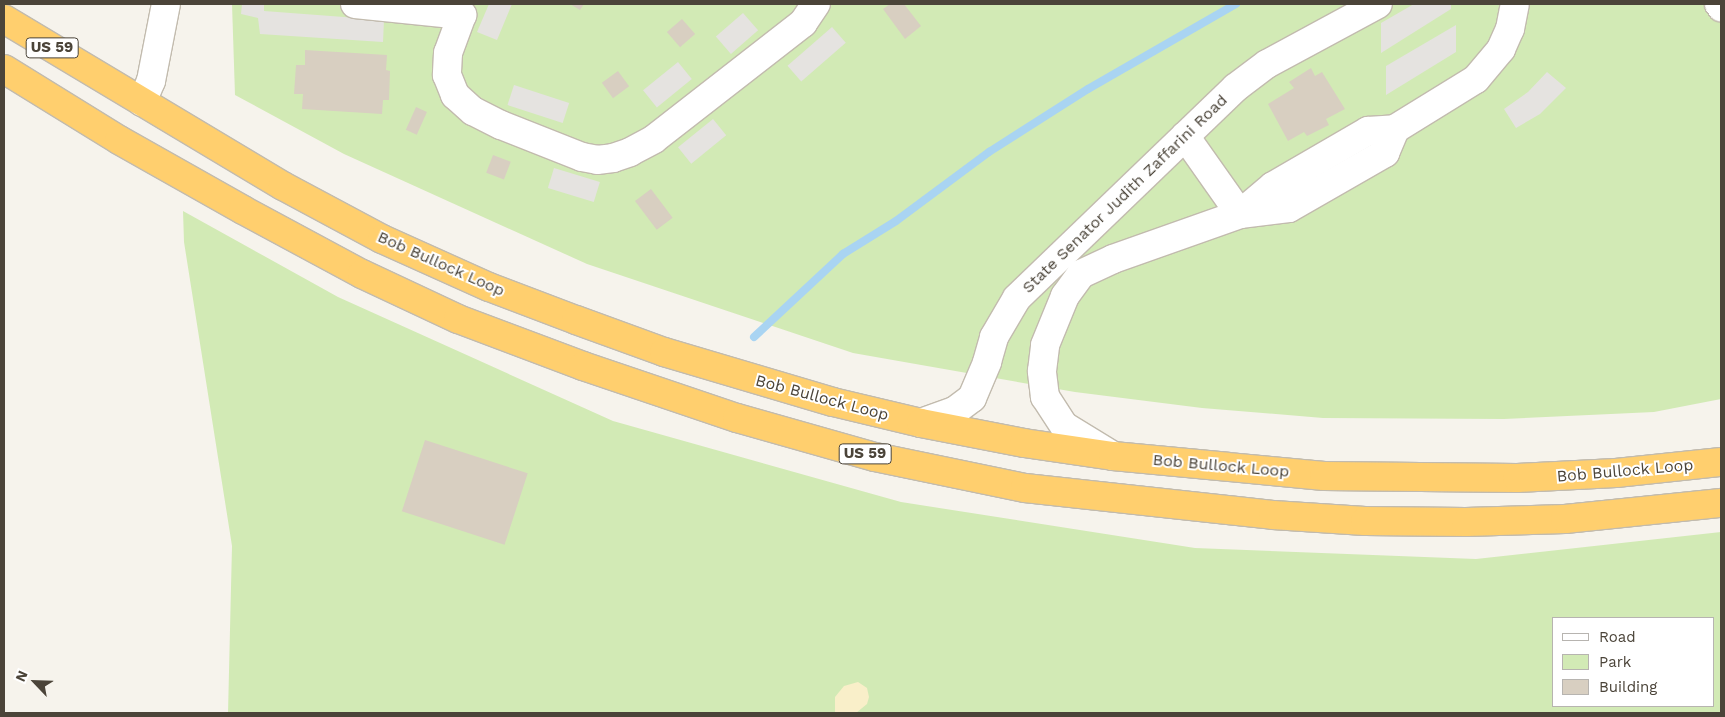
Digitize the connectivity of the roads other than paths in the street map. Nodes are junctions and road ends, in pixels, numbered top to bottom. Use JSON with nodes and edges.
{"nodes":[{"id":1,"x":166,"y":4,"type":"edge"},
{"id":2,"x":355,"y":4,"type":"edge"},
{"id":3,"x":816,"y":4,"type":"edge"},
{"id":4,"x":1378,"y":4,"type":"edge"},
{"id":5,"x":1515,"y":4,"type":"edge"},
{"id":6,"x":1719,"y":4,"type":"edge"},
{"id":7,"x":1721,"y":7,"type":"edge"},
{"id":8,"x":464,"y":9,"type":"edge"},
{"id":9,"x":4,"y":19,"type":"edge"},
{"id":10,"x":4,"y":69,"type":"edge"},
{"id":11,"x":142,"y":102,"type":"junction"},
{"id":12,"x":1185,"y":136,"type":"junction"},
{"id":13,"x":1240,"y":214,"type":"junction"},
{"id":14,"x":921,"y":423,"type":"junction"},
{"id":15,"x":1113,"y":456,"type":"junction"},
{"id":16,"x":1721,"y":462,"type":"edge"},
{"id":17,"x":1721,"y":503,"type":"edge"}],
"edges":[{"from":1,"to":11,"type":"street"},
{"from":2,"to":8,"type":"street"},
{"from":3,"to":8,"type":"street"},
{"from":4,"to":12,"type":"street","name":"State Senator Judith Zaffarini Road"},
{"from":5,"to":13,"type":"street","name":"State Senator Judith Zaffarini Road"},
{"from":6,"to":7,"type":"street"},
{"from":9,"to":11,"type":"highway","name":"Bob Bullock Loop","number":"US 59"},
{"from":10,"to":17,"type":"highway","number":"US 59"},
{"from":11,"to":14,"type":"highway","name":"Bob Bullock Loop","number":"US 59"},
{"from":12,"to":13,"type":"street"},
{"from":12,"to":14,"type":"street","name":"State Senator Judith Zaffarini Road"},
{"from":13,"to":15,"type":"street","name":"State Senator Judith Zaffarini Road"},
{"from":14,"to":15,"type":"highway","name":"Bob Bullock Loop","number":"US 59"},
{"from":15,"to":16,"type":"highway","name":"Bob Bullock Loop","number":"US 59"}]}
